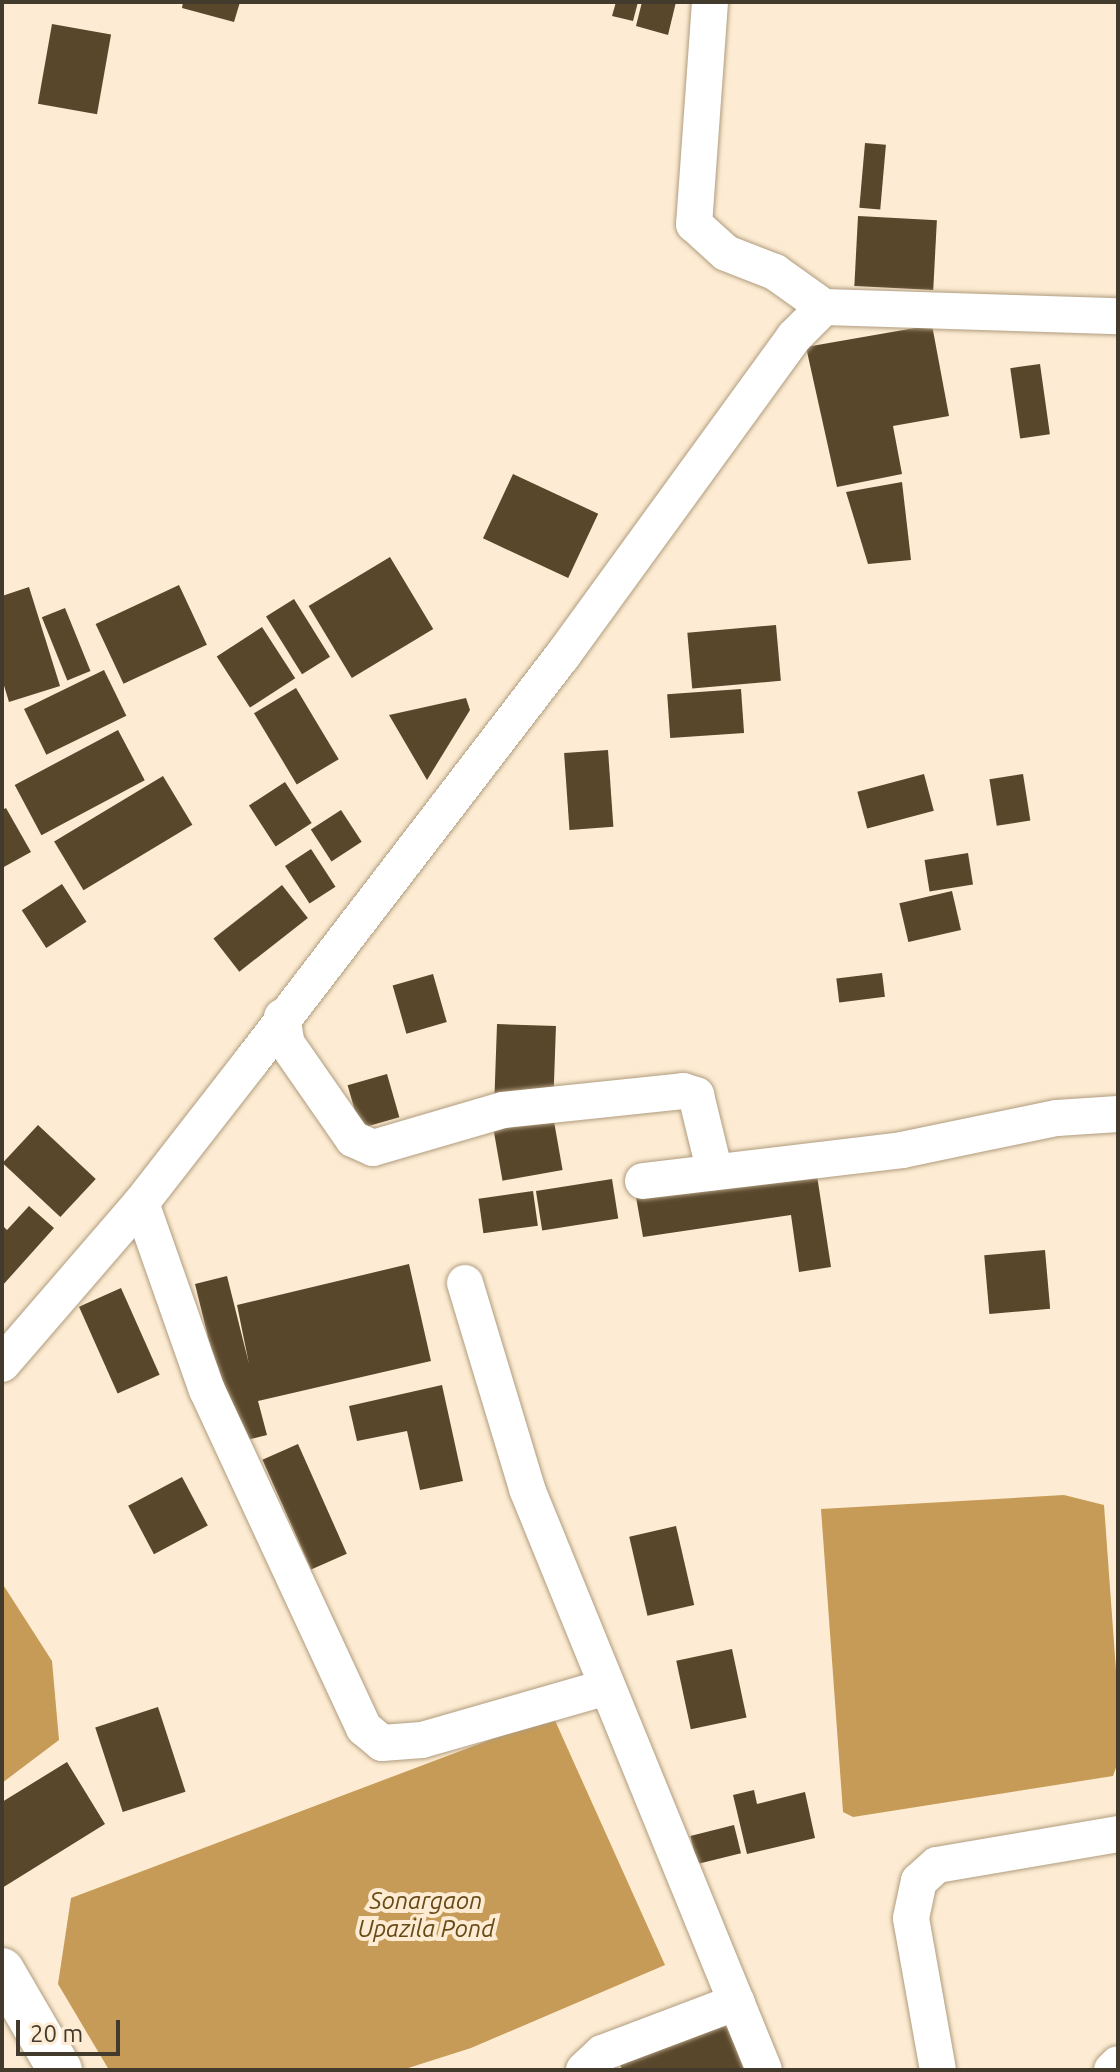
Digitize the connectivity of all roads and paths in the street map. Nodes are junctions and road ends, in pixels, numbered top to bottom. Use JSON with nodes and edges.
{"nodes":[{"id":1,"x":710,"y":2,"type":"edge"},
{"id":2,"x":824,"y":307,"type":"junction"},
{"id":3,"x":1118,"y":316,"type":"edge"},
{"id":4,"x":282,"y":1017,"type":"junction"},
{"id":5,"x":1118,"y":1114,"type":"edge"},
{"id":6,"x":714,"y":1169,"type":"junction"},
{"id":7,"x":643,"y":1181,"type":"dead end"},
{"id":8,"x":141,"y":1203,"type":"junction"},
{"id":9,"x":465,"y":1283,"type":"dead end"},
{"id":10,"x":2,"y":1364,"type":"edge"},
{"id":11,"x":607,"y":1687,"type":"junction"},
{"id":12,"x":1118,"y":1834,"type":"edge"},
{"id":13,"x":2,"y":1970,"type":"edge"},
{"id":14,"x":737,"y":2002,"type":"junction"},
{"id":15,"x":1118,"y":2064,"type":"edge"},
{"id":16,"x":60,"y":2070,"type":"edge"},
{"id":17,"x":584,"y":2070,"type":"edge"},
{"id":18,"x":764,"y":2070,"type":"edge"},
{"id":19,"x":938,"y":2070,"type":"edge"},
{"id":20,"x":1112,"y":2070,"type":"edge"}],
"edges":[{"from":1,"to":2,"type":"street"},
{"from":2,"to":3,"type":"street"},
{"from":2,"to":4,"type":"street"},
{"from":4,"to":6,"type":"street"},
{"from":4,"to":8,"type":"street"},
{"from":5,"to":6,"type":"street"},
{"from":6,"to":7,"type":"street"},
{"from":8,"to":10,"type":"street"},
{"from":8,"to":11,"type":"street"},
{"from":9,"to":11,"type":"street"},
{"from":11,"to":14,"type":"street"},
{"from":12,"to":19,"type":"street"},
{"from":13,"to":16,"type":"main road"},
{"from":14,"to":17,"type":"street"},
{"from":14,"to":18,"type":"street"},
{"from":15,"to":20,"type":"street"}]}
